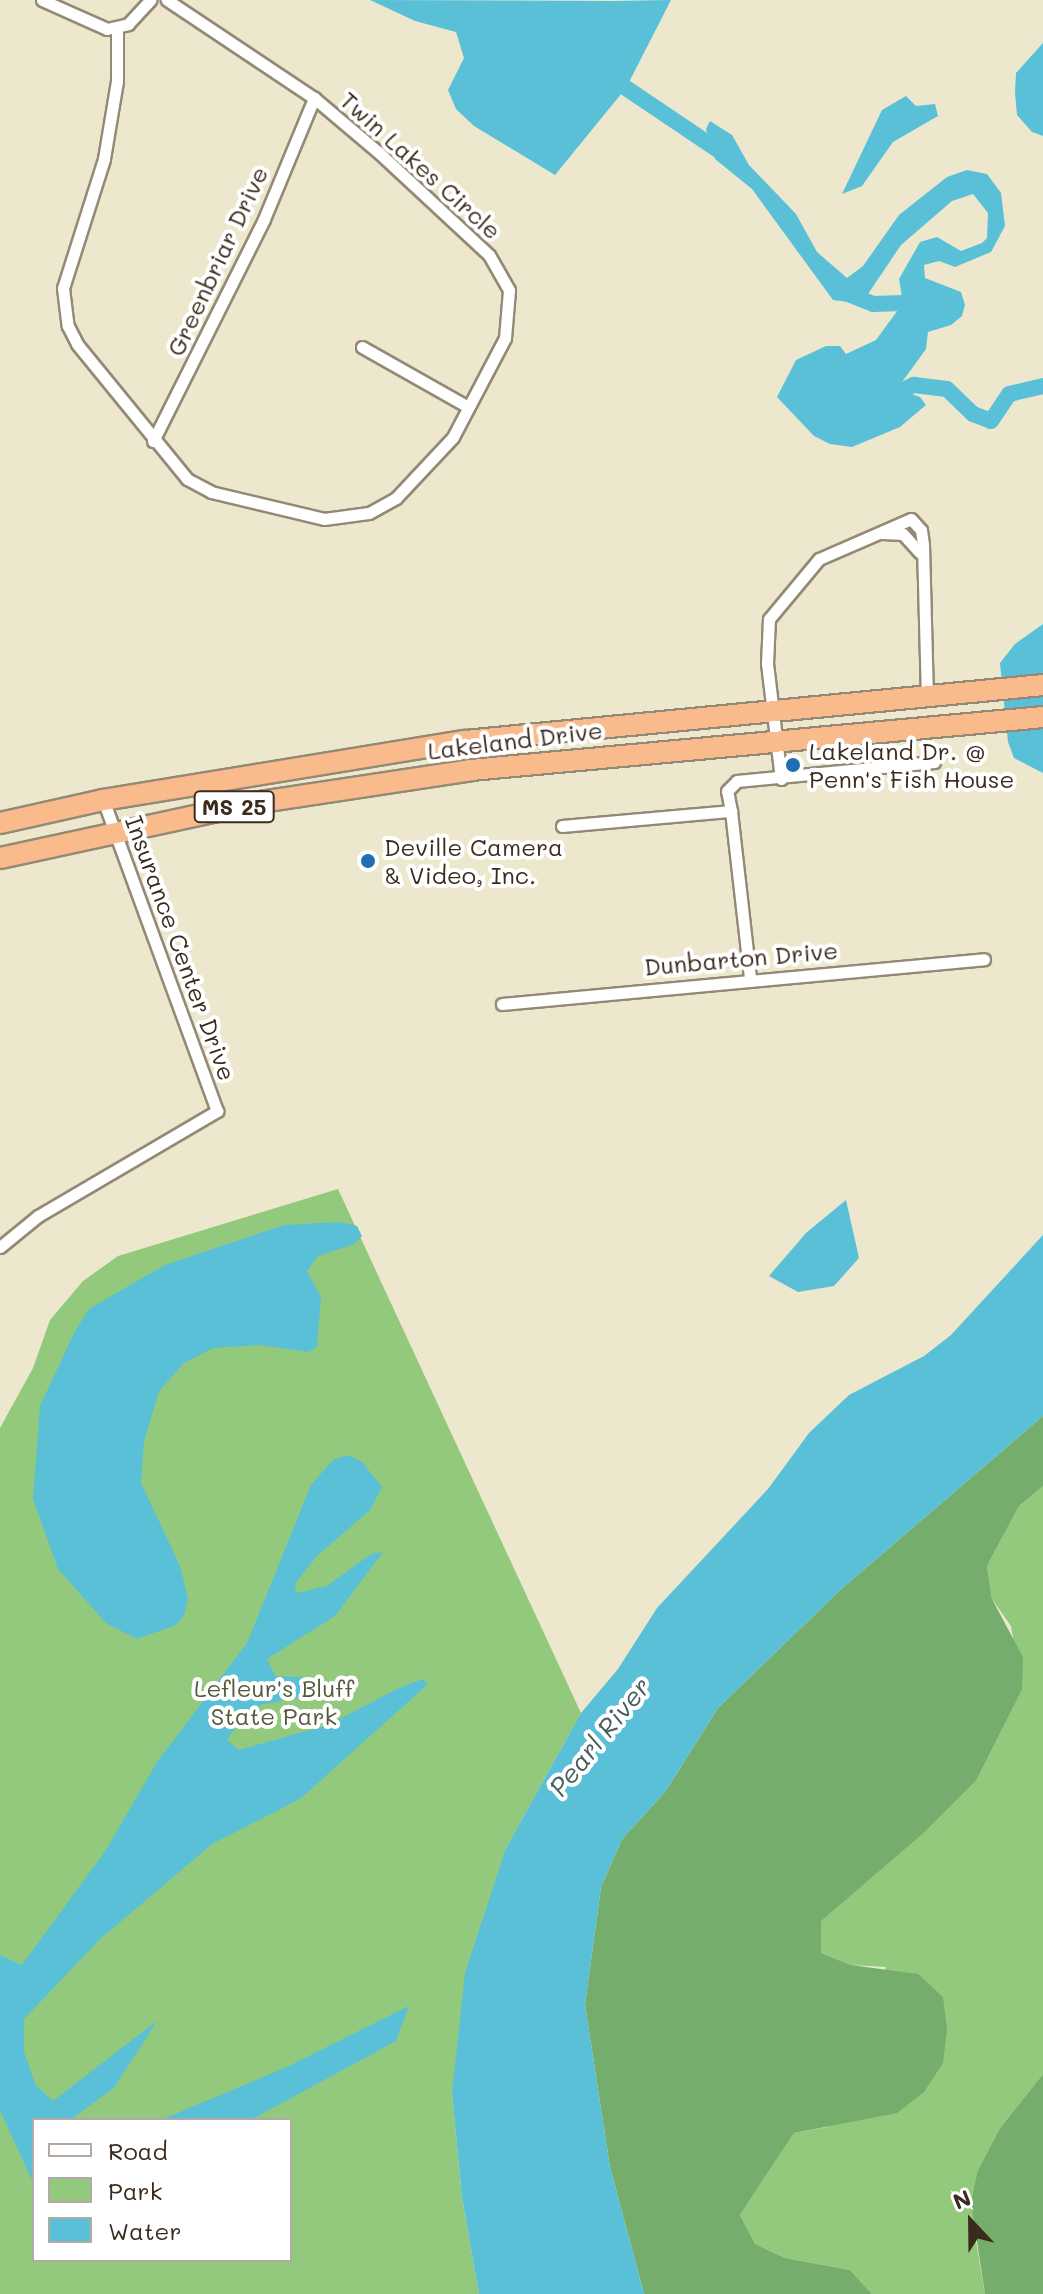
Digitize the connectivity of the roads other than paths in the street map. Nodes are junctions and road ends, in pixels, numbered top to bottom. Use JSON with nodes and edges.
{"nodes":[{"id":1,"x":42,"y":0,"type":"edge"},
{"id":2,"x":150,"y":0,"type":"edge"},
{"id":3,"x":167,"y":0,"type":"edge"},
{"id":4,"x":117,"y":28,"type":"junction"},
{"id":5,"x":314,"y":98,"type":"junction"},
{"id":6,"x":362,"y":347,"type":"dead end"},
{"id":7,"x":468,"y":407,"type":"junction"},
{"id":8,"x":153,"y":441,"type":"junction"},
{"id":9,"x":1043,"y":685,"type":"edge"},
{"id":10,"x":927,"y":695,"type":"junction"},
{"id":11,"x":772,"y":709,"type":"junction"},
{"id":12,"x":1043,"y":717,"type":"edge"},
{"id":13,"x":778,"y":740,"type":"junction"},
{"id":14,"x":934,"y":762,"type":"dead end"},
{"id":15,"x":781,"y":779,"type":"junction"},
{"id":16,"x":103,"y":800,"type":"junction"},
{"id":17,"x":731,"y":811,"type":"junction"},
{"id":18,"x":0,"y":823,"type":"edge"},
{"id":19,"x":562,"y":826,"type":"dead end"},
{"id":20,"x":115,"y":832,"type":"junction"},
{"id":21,"x":0,"y":858,"type":"edge"},
{"id":22,"x":984,"y":959,"type":"dead end"},
{"id":23,"x":750,"y":978,"type":"junction"},
{"id":24,"x":502,"y":1004,"type":"dead end"},
{"id":25,"x":0,"y":1247,"type":"edge"}],
"edges":[{"from":1,"to":4,"type":"street"},
{"from":2,"to":4,"type":"street"},
{"from":3,"to":5,"type":"street","name":"Twin Lakes Circle"},
{"from":4,"to":8,"type":"street","name":"Twin Lakes Circle"},
{"from":5,"to":7,"type":"street","name":"Twin Lakes Circle"},
{"from":5,"to":8,"type":"street","name":"Greenbriar Drive"},
{"from":6,"to":7,"type":"street"},
{"from":7,"to":8,"type":"street","name":"Twin Lakes Circle"},
{"from":9,"to":10,"type":"highway","name":"Lakeland Drive","number":"MS 25"},
{"from":10,"to":11,"type":"highway","name":"Lakeland Drive","number":"MS 25"},
{"from":10,"to":11,"type":"street"},
{"from":11,"to":13,"type":"street"},
{"from":11,"to":16,"type":"highway","name":"Lakeland Drive","number":"MS 25"},
{"from":12,"to":13,"type":"highway","name":"Lakeland Drive","number":"MS 25"},
{"from":13,"to":15,"type":"street"},
{"from":13,"to":20,"type":"highway","name":"Lakeland Drive","number":"MS 25"},
{"from":14,"to":15,"type":"street"},
{"from":15,"to":17,"type":"street"},
{"from":16,"to":18,"type":"highway","name":"Lakeland Drive","number":"MS 25"},
{"from":16,"to":20,"type":"street","name":"Insurance Center Drive"},
{"from":17,"to":19,"type":"street"},
{"from":17,"to":23,"type":"street"},
{"from":20,"to":21,"type":"highway","name":"Lakeland Drive","number":"MS 25"},
{"from":20,"to":25,"type":"street","name":"Insurance Center Drive"},
{"from":22,"to":23,"type":"street","name":"Dunbarton Drive"},
{"from":23,"to":24,"type":"street","name":"Dunbarton Drive"}]}
